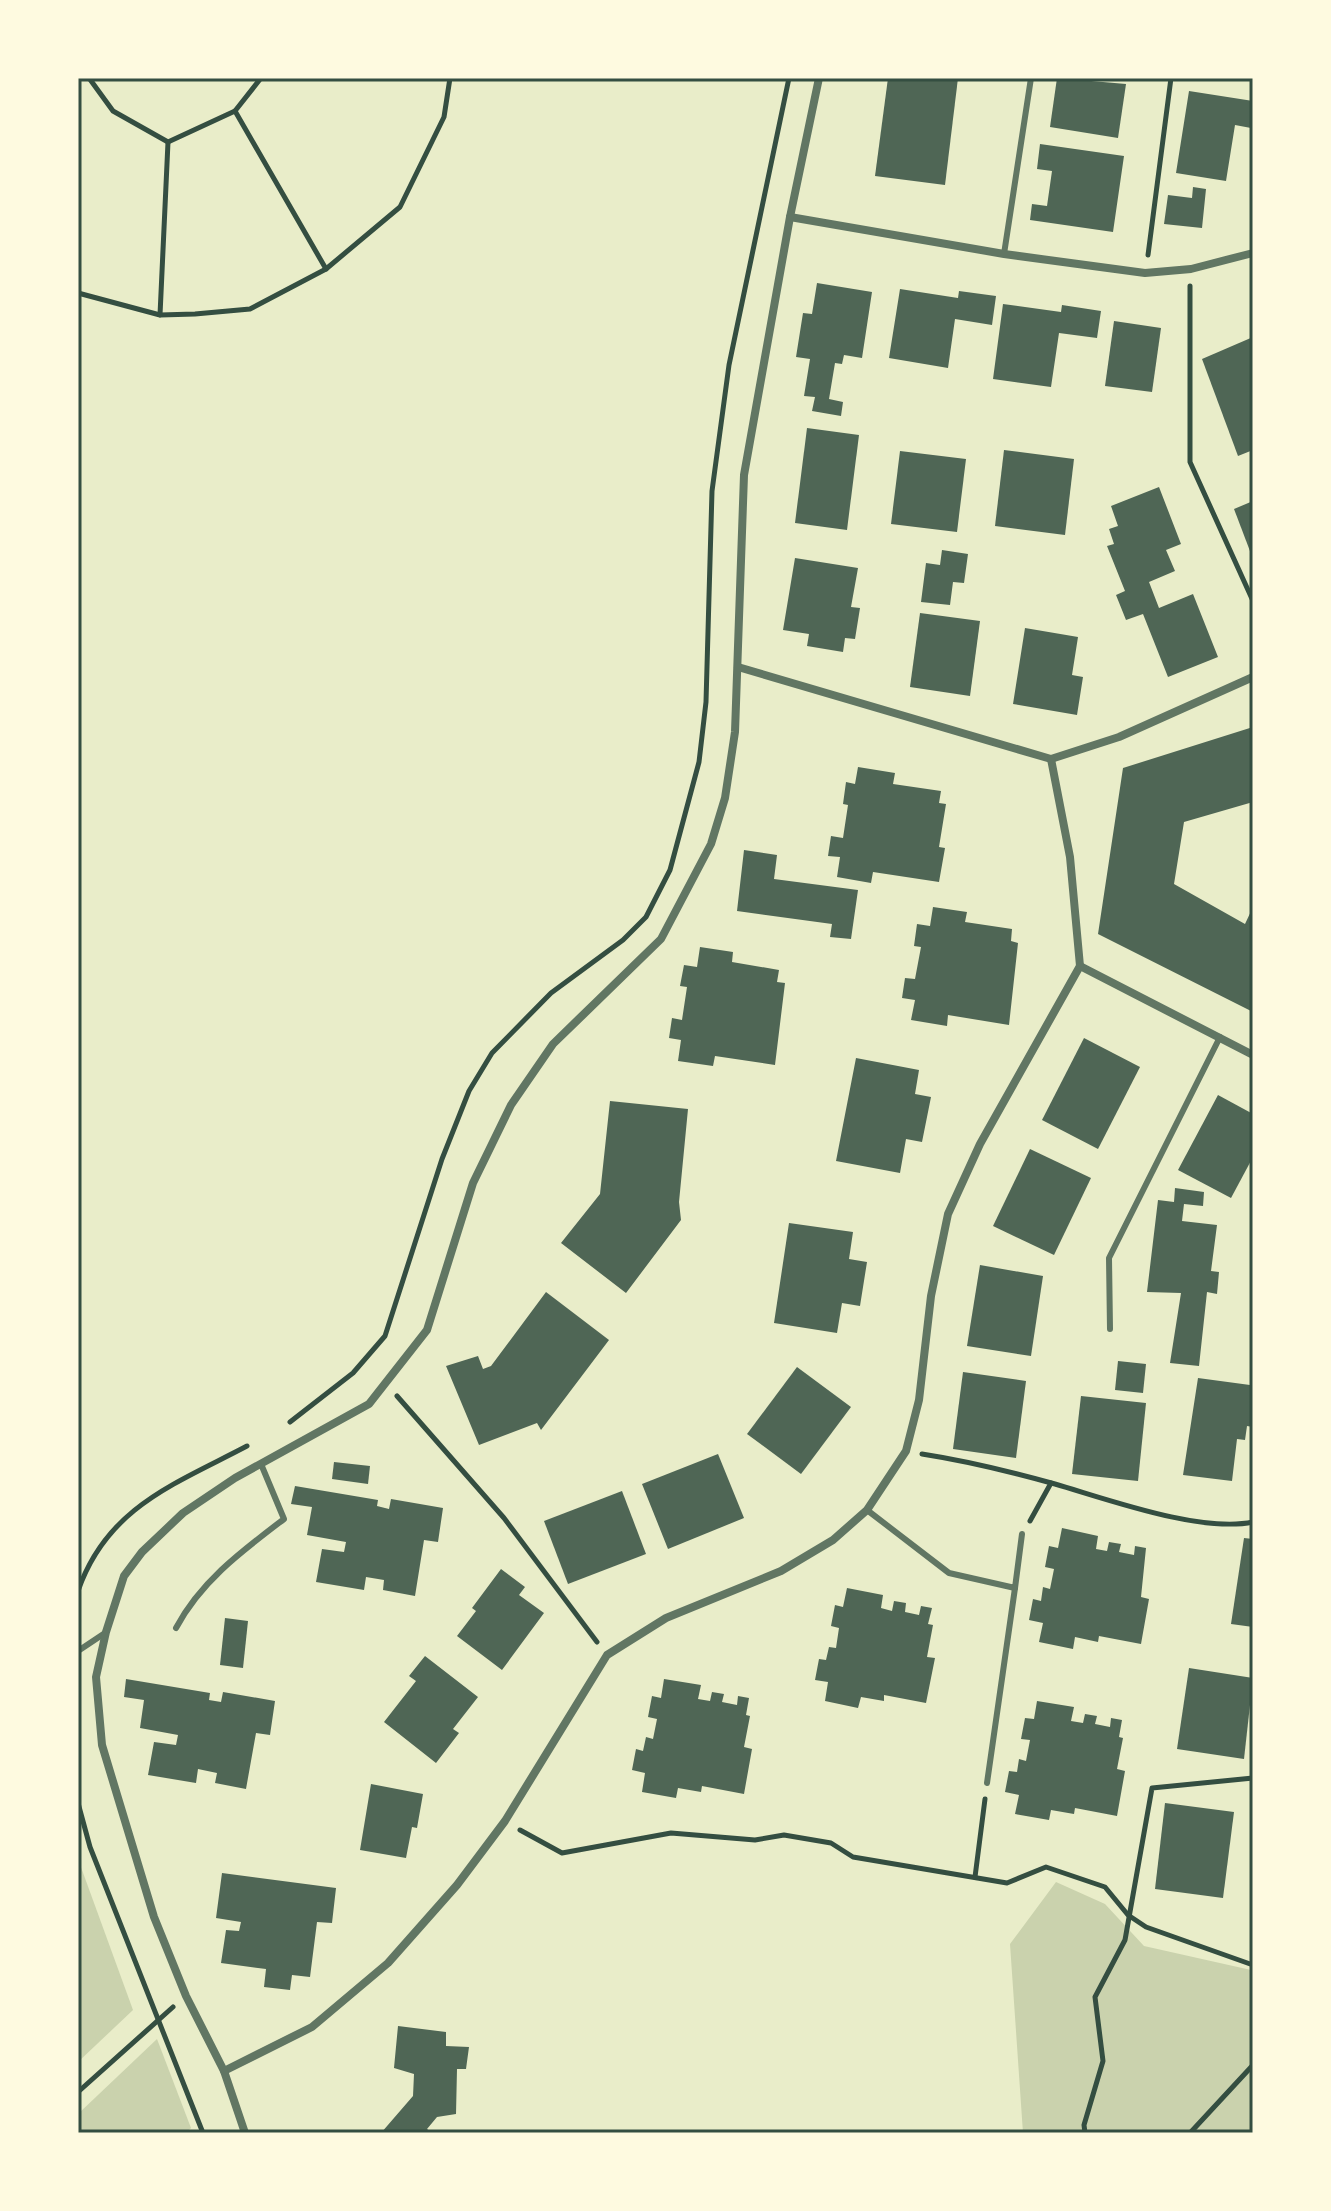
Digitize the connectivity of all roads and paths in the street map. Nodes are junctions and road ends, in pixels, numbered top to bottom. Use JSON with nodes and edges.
{"nodes":[{"id":1,"x":89,"y":78,"type":"edge"},
{"id":2,"x":261,"y":78,"type":"edge"},
{"id":3,"x":450,"y":78,"type":"edge"},
{"id":4,"x":789,"y":78,"type":"edge"},
{"id":5,"x":819,"y":78,"type":"edge"},
{"id":6,"x":1031,"y":78,"type":"edge"},
{"id":7,"x":1171,"y":78,"type":"edge"},
{"id":8,"x":235,"y":111,"type":"junction"},
{"id":9,"x":168,"y":142,"type":"junction"},
{"id":10,"x":790,"y":217,"type":"junction"},
{"id":11,"x":1253,"y":253,"type":"edge"},
{"id":12,"x":1004,"y":254,"type":"junction"},
{"id":13,"x":326,"y":269,"type":"junction"},
{"id":14,"x":1191,"y":269,"type":"junction"},
{"id":15,"x":1145,"y":273,"type":"junction"},
{"id":16,"x":78,"y":293,"type":"edge"},
{"id":17,"x":160,"y":315,"type":"junction"},
{"id":18,"x":1253,"y":601,"type":"edge"},
{"id":19,"x":738,"y":667,"type":"junction"},
{"id":20,"x":1253,"y":677,"type":"edge"},
{"id":21,"x":1051,"y":759,"type":"junction"},
{"id":22,"x":1080,"y":966,"type":"junction"},
{"id":23,"x":1220,"y":1037,"type":"junction"},
{"id":24,"x":1253,"y":1055,"type":"edge"},
{"id":25,"x":1110,"y":1329,"type":"dead end"},
{"id":26,"x":385,"y":1383,"type":"junction"},
{"id":27,"x":284,"y":1426,"type":"dead end"},
{"id":28,"x":260,"y":1439,"type":"dead end"},
{"id":29,"x":906,"y":1451,"type":"junction"},
{"id":30,"x":261,"y":1464,"type":"junction"},
{"id":31,"x":1051,"y":1483,"type":"junction"},
{"id":32,"x":867,"y":1510,"type":"junction"},
{"id":33,"x":1253,"y":1522,"type":"edge"},
{"id":34,"x":1022,"y":1534,"type":"joint"},
{"id":35,"x":1015,"y":1588,"type":"junction"},
{"id":36,"x":78,"y":1591,"type":"edge"},
{"id":37,"x":176,"y":1628,"type":"dead end"},
{"id":38,"x":106,"y":1632,"type":"junction"},
{"id":39,"x":78,"y":1651,"type":"edge"},
{"id":40,"x":607,"y":1655,"type":"junction"},
{"id":41,"x":1253,"y":1778,"type":"edge"},
{"id":42,"x":987,"y":1783,"type":"joint"},
{"id":43,"x":78,"y":1803,"type":"edge"},
{"id":44,"x":505,"y":1821,"type":"junction"},
{"id":45,"x":975,"y":1877,"type":"junction"},
{"id":46,"x":1128,"y":1915,"type":"junction"},
{"id":47,"x":1253,"y":1965,"type":"edge"},
{"id":48,"x":186,"y":1996,"type":"junction"},
{"id":49,"x":159,"y":2020,"type":"junction"},
{"id":50,"x":1253,"y":2065,"type":"edge"},
{"id":51,"x":224,"y":2071,"type":"junction"},
{"id":52,"x":78,"y":2092,"type":"edge"},
{"id":53,"x":203,"y":2133,"type":"edge"},
{"id":54,"x":245,"y":2133,"type":"edge"},
{"id":55,"x":1085,"y":2133,"type":"edge"},
{"id":56,"x":1190,"y":2133,"type":"edge"}],
"edges":[{"from":1,"to":9,"type":"path"},
{"from":2,"to":8,"type":"path"},
{"from":3,"to":13,"type":"path"},
{"from":4,"to":27,"type":"path"},
{"from":5,"to":10,"type":"street"},
{"from":6,"to":12,"type":"lane"},
{"from":7,"to":15,"type":"path"},
{"from":8,"to":9,"type":"path"},
{"from":8,"to":13,"type":"path"},
{"from":9,"to":17,"type":"path"},
{"from":10,"to":12,"type":"street"},
{"from":10,"to":19,"type":"street"},
{"from":11,"to":14,"type":"street"},
{"from":12,"to":15,"type":"street"},
{"from":13,"to":17,"type":"path"},
{"from":14,"to":15,"type":"street"},
{"from":14,"to":18,"type":"path"},
{"from":16,"to":17,"type":"path"},
{"from":19,"to":21,"type":"street"},
{"from":19,"to":26,"type":"street"},
{"from":20,"to":21,"type":"street"},
{"from":21,"to":22,"type":"street"},
{"from":22,"to":23,"type":"street"},
{"from":22,"to":29,"type":"street"},
{"from":23,"to":24,"type":"street"},
{"from":23,"to":25,"type":"lane"},
{"from":26,"to":30,"type":"street"},
{"from":26,"to":40,"type":"path"},
{"from":28,"to":36,"type":"path"},
{"from":29,"to":31,"type":"path"},
{"from":29,"to":32,"type":"street"},
{"from":30,"to":37,"type":"lane"},
{"from":30,"to":38,"type":"street"},
{"from":31,"to":33,"type":"path"},
{"from":31,"to":34,"type":"path"},
{"from":32,"to":35,"type":"lane"},
{"from":32,"to":40,"type":"street"},
{"from":34,"to":35,"type":"lane"},
{"from":35,"to":42,"type":"lane"},
{"from":38,"to":39,"type":"lane"},
{"from":38,"to":48,"type":"street"},
{"from":40,"to":44,"type":"street"},
{"from":41,"to":46,"type":"path"},
{"from":42,"to":45,"type":"path"},
{"from":43,"to":49,"type":"path"},
{"from":44,"to":45,"type":"path"},
{"from":44,"to":51,"type":"street"},
{"from":45,"to":46,"type":"path"},
{"from":46,"to":47,"type":"path"},
{"from":46,"to":55,"type":"path"},
{"from":48,"to":49,"type":"path"},
{"from":48,"to":51,"type":"street"},
{"from":49,"to":52,"type":"path"},
{"from":49,"to":53,"type":"path"},
{"from":50,"to":56,"type":"path"},
{"from":51,"to":54,"type":"street"}]}
